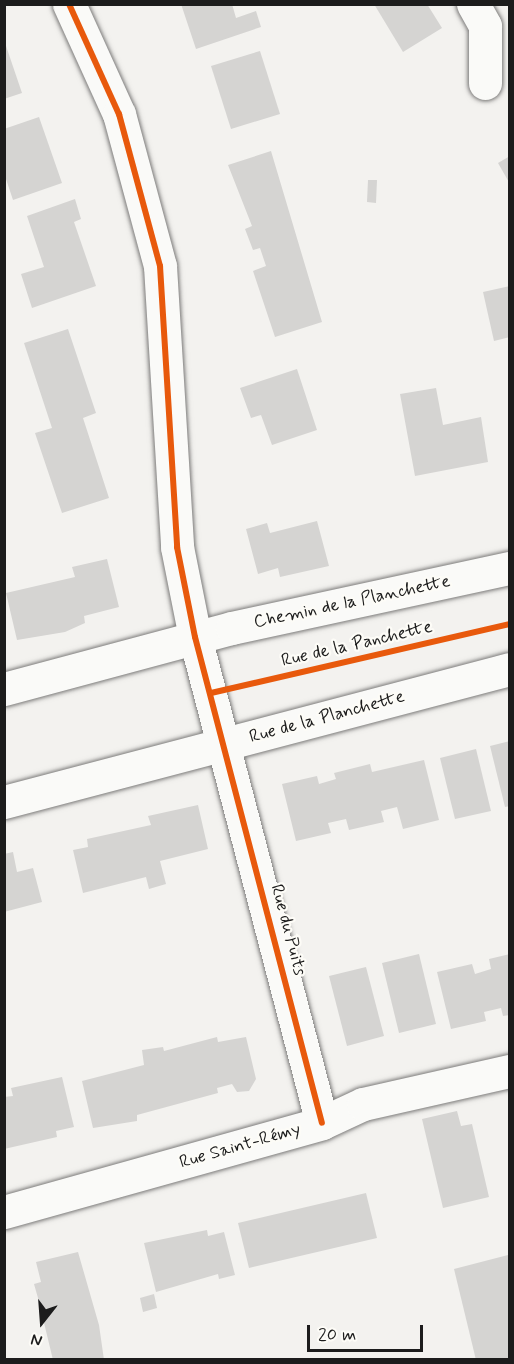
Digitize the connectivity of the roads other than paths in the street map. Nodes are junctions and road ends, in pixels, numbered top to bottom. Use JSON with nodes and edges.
{"nodes":[{"id":1,"x":69,"y":4,"type":"edge"},
{"id":2,"x":473,"y":4,"type":"edge"},
{"id":3,"x":485,"y":83,"type":"dead end"},
{"id":4,"x":510,"y":568,"type":"edge"},
{"id":5,"x":195,"y":637,"type":"junction"},
{"id":6,"x":510,"y":669,"type":"edge"},
{"id":7,"x":4,"y":688,"type":"edge"},
{"id":8,"x":225,"y":744,"type":"junction"},
{"id":9,"x":4,"y":802,"type":"edge"},
{"id":10,"x":510,"y":1071,"type":"edge"},
{"id":11,"x":322,"y":1122,"type":"junction"},
{"id":12,"x":4,"y":1212,"type":"edge"}],
"edges":[{"from":1,"to":5,"type":"street","name":"Rue du Puits"},
{"from":2,"to":3,"type":"street"},
{"from":4,"to":5,"type":"street","name":"Chemin de la Planchette"},
{"from":5,"to":7,"type":"street"},
{"from":5,"to":8,"type":"street","name":"Rue du Puits"},
{"from":6,"to":8,"type":"street","name":"Rue de la Planchette"},
{"from":8,"to":9,"type":"street","name":"Rue de la Planchette"},
{"from":8,"to":11,"type":"street","name":"Rue du Puits"},
{"from":10,"to":11,"type":"street","name":"Rue Saint-Rémy"},
{"from":11,"to":12,"type":"street","name":"Rue Saint-Rémy"}]}
